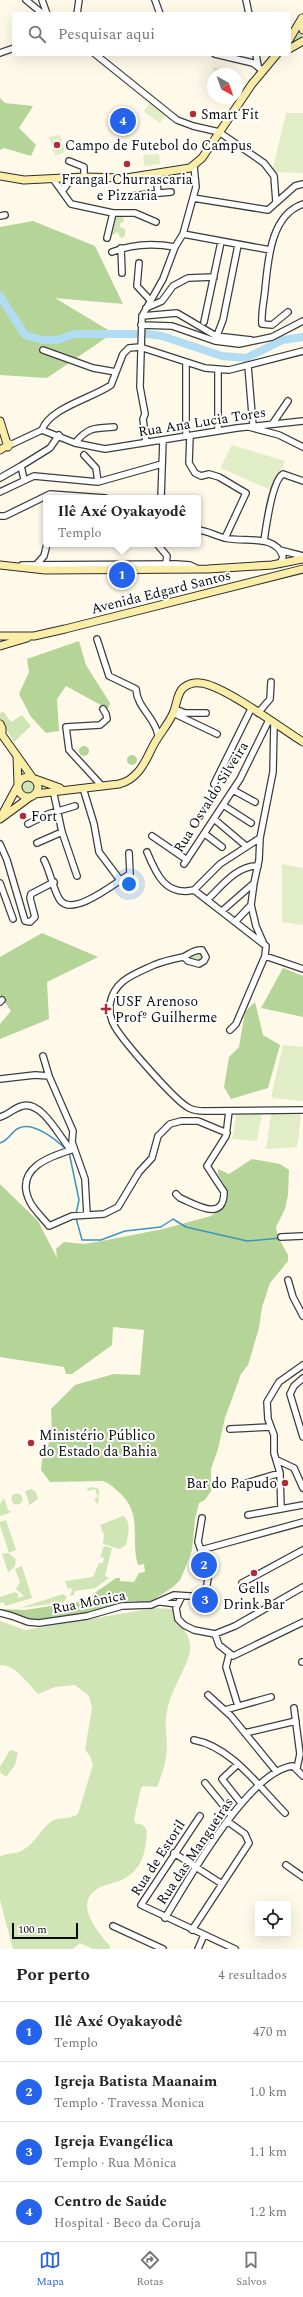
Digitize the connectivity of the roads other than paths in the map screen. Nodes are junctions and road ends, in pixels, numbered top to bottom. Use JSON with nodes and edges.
{"nodes":[{"id":1,"x":22,"y":0,"type":"edge"},
{"id":2,"x":26,"y":0,"type":"edge"},
{"id":3,"x":42,"y":0,"type":"edge"},
{"id":4,"x":79,"y":0,"type":"edge"},
{"id":5,"x":155,"y":0,"type":"edge"},
{"id":6,"x":246,"y":0,"type":"edge"},
{"id":7,"x":30,"y":5,"type":"junction"},
{"id":8,"x":40,"y":12,"type":"edge"},
{"id":9,"x":47,"y":12,"type":"edge"},
{"id":10,"x":77,"y":12,"type":"edge"},
{"id":11,"x":159,"y":12,"type":"edge"},
{"id":12,"x":249,"y":12,"type":"edge"},
{"id":13,"x":303,"y":18,"type":"edge"},
{"id":14,"x":303,"y":30,"type":"edge"},
{"id":15,"x":291,"y":37,"type":"edge"},
{"id":16,"x":303,"y":41,"type":"edge"},
{"id":17,"x":291,"y":48,"type":"edge"},
{"id":18,"x":12,"y":49,"type":"edge"},
{"id":19,"x":0,"y":53,"type":"edge"},
{"id":20,"x":97,"y":56,"type":"edge"},
{"id":21,"x":224,"y":56,"type":"edge"},
{"id":22,"x":257,"y":56,"type":"edge"},
{"id":23,"x":276,"y":56,"type":"edge"},
{"id":24,"x":280,"y":56,"type":"edge"},
{"id":25,"x":272,"y":61,"type":"junction"},
{"id":26,"x":260,"y":68,"type":"junction"},
{"id":27,"x":219,"y":132,"type":"junction"},
{"id":28,"x":69,"y":161,"type":"dead end"},
{"id":29,"x":194,"y":166,"type":"junction"},
{"id":30,"x":156,"y":174,"type":"junction"},
{"id":31,"x":0,"y":176,"type":"edge"},
{"id":32,"x":84,"y":177,"type":"junction"},
{"id":33,"x":72,"y":178,"type":"junction"},
{"id":34,"x":54,"y":179,"type":"junction"},
{"id":35,"x":303,"y":184,"type":"edge"},
{"id":36,"x":63,"y":190,"type":"junction"},
{"id":37,"x":171,"y":192,"type":"dead end"},
{"id":38,"x":158,"y":193,"type":"junction"},
{"id":39,"x":128,"y":196,"type":"dead end"},
{"id":40,"x":193,"y":198,"type":"junction"},
{"id":41,"x":276,"y":202,"type":"junction"},
{"id":42,"x":302,"y":204,"type":"edge"},
{"id":43,"x":113,"y":213,"type":"junction"},
{"id":44,"x":156,"y":222,"type":"dead end"},
{"id":45,"x":183,"y":234,"type":"junction"},
{"id":46,"x":107,"y":238,"type":"dead end"},
{"id":47,"x":221,"y":242,"type":"junction"},
{"id":48,"x":238,"y":246,"type":"junction"},
{"id":49,"x":175,"y":247,"type":"junction"},
{"id":50,"x":121,"y":248,"type":"junction"},
{"id":51,"x":270,"y":250,"type":"junction"},
{"id":52,"x":112,"y":252,"type":"dead end"},
{"id":53,"x":139,"y":263,"type":"dead end"},
{"id":54,"x":122,"y":272,"type":"dead end"},
{"id":55,"x":214,"y":277,"type":"junction"},
{"id":56,"x":150,"y":300,"type":"junction"},
{"id":57,"x":145,"y":308,"type":"junction"},
{"id":58,"x":288,"y":312,"type":"dead end"},
{"id":59,"x":142,"y":316,"type":"junction"},
{"id":60,"x":303,"y":321,"type":"edge"},
{"id":61,"x":204,"y":322,"type":"dead end"},
{"id":62,"x":141,"y":325,"type":"junction"},
{"id":63,"x":215,"y":339,"type":"junction"},
{"id":64,"x":140,"y":347,"type":"junction"},
{"id":65,"x":43,"y":350,"type":"dead end"},
{"id":66,"x":303,"y":350,"type":"edge"},
{"id":67,"x":186,"y":364,"type":"junction"},
{"id":68,"x":248,"y":366,"type":"junction"},
{"id":69,"x":218,"y":370,"type":"junction"},
{"id":70,"x":116,"y":372,"type":"junction"},
{"id":71,"x":288,"y":401,"type":"dead end"},
{"id":72,"x":0,"y":420,"type":"edge"},
{"id":73,"x":303,"y":421,"type":"edge"},
{"id":74,"x":273,"y":423,"type":"junction"},
{"id":75,"x":250,"y":426,"type":"junction"},
{"id":76,"x":114,"y":427,"type":"dead end"},
{"id":77,"x":42,"y":430,"type":"junction"},
{"id":78,"x":218,"y":430,"type":"junction"},
{"id":79,"x":59,"y":435,"type":"junction"},
{"id":80,"x":188,"y":436,"type":"junction"},
{"id":81,"x":163,"y":440,"type":"junction"},
{"id":82,"x":146,"y":442,"type":"junction"},
{"id":83,"x":75,"y":443,"type":"junction"},
{"id":84,"x":9,"y":446,"type":"junction"},
{"id":85,"x":303,"y":447,"type":"edge"},
{"id":86,"x":0,"y":450,"type":"edge"},
{"id":87,"x":84,"y":455,"type":"dead end"},
{"id":88,"x":162,"y":464,"type":"junction"},
{"id":89,"x":21,"y":466,"type":"junction"},
{"id":90,"x":0,"y":478,"type":"edge"},
{"id":91,"x":24,"y":479,"type":"junction"},
{"id":92,"x":303,"y":481,"type":"edge"},
{"id":93,"x":98,"y":482,"type":"junction"},
{"id":94,"x":0,"y":492,"type":"edge"},
{"id":95,"x":161,"y":495,"type":"edge"},
{"id":96,"x":43,"y":497,"type":"edge"},
{"id":97,"x":0,"y":516,"type":"edge"},
{"id":98,"x":201,"y":531,"type":"edge"},
{"id":99,"x":225,"y":538,"type":"junction"},
{"id":100,"x":264,"y":541,"type":"junction"},
{"id":101,"x":46,"y":547,"type":"edge"},
{"id":102,"x":160,"y":547,"type":"edge"},
{"id":103,"x":280,"y":550,"type":"junction"},
{"id":104,"x":303,"y":556,"type":"edge"},
{"id":105,"x":303,"y":559,"type":"edge"},
{"id":106,"x":166,"y":564,"type":"junction"},
{"id":107,"x":280,"y":564,"type":"junction"},
{"id":108,"x":3,"y":565,"type":"edge"},
{"id":109,"x":36,"y":565,"type":"junction"},
{"id":110,"x":197,"y":568,"type":"junction"},
{"id":111,"x":303,"y":569,"type":"edge"},
{"id":112,"x":0,"y":636,"type":"edge"},
{"id":113,"x":34,"y":636,"type":"junction"},
{"id":114,"x":97,"y":639,"type":"dead end"},
{"id":115,"x":0,"y":646,"type":"edge"},
{"id":116,"x":271,"y":682,"type":"dead end"},
{"id":117,"x":103,"y":709,"type":"dead end"},
{"id":118,"x":251,"y":709,"type":"junction"},
{"id":119,"x":174,"y":711,"type":"junction"},
{"id":120,"x":206,"y":713,"type":"dead end"},
{"id":121,"x":258,"y":713,"type":"junction"},
{"id":122,"x":272,"y":722,"type":"junction"},
{"id":123,"x":0,"y":724,"type":"edge"},
{"id":124,"x":1,"y":732,"type":"edge"},
{"id":125,"x":217,"y":734,"type":"dead end"},
{"id":126,"x":158,"y":735,"type":"junction"},
{"id":127,"x":303,"y":742,"type":"edge"},
{"id":128,"x":17,"y":756,"type":"junction"},
{"id":129,"x":33,"y":778,"type":"junction"},
{"id":130,"x":214,"y":784,"type":"dead end"},
{"id":131,"x":18,"y":786,"type":"junction"},
{"id":132,"x":102,"y":786,"type":"junction"},
{"id":133,"x":83,"y":788,"type":"junction"},
{"id":134,"x":68,"y":789,"type":"junction"},
{"id":135,"x":53,"y":790,"type":"junction"},
{"id":136,"x":233,"y":790,"type":"junction"},
{"id":137,"x":33,"y":795,"type":"junction"},
{"id":138,"x":255,"y":802,"type":"dead end"},
{"id":139,"x":223,"y":805,"type":"junction"},
{"id":140,"x":76,"y":806,"type":"dead end"},
{"id":141,"x":58,"y":811,"type":"junction"},
{"id":142,"x":1,"y":815,"type":"edge"},
{"id":143,"x":214,"y":820,"type":"junction"},
{"id":144,"x":251,"y":823,"type":"dead end"},
{"id":145,"x":28,"y":824,"type":"dead end"},
{"id":146,"x":62,"y":832,"type":"junction"},
{"id":147,"x":205,"y":834,"type":"junction"},
{"id":148,"x":152,"y":836,"type":"dead end"},
{"id":149,"x":260,"y":838,"type":"junction"},
{"id":150,"x":37,"y":843,"type":"dead end"},
{"id":151,"x":0,"y":844,"type":"edge"},
{"id":152,"x":246,"y":846,"type":"junction"},
{"id":153,"x":222,"y":847,"type":"dead end"},
{"id":154,"x":147,"y":852,"type":"dead end"},
{"id":155,"x":129,"y":853,"type":"dead end"},
{"id":156,"x":44,"y":860,"type":"dead end"},
{"id":157,"x":258,"y":866,"type":"junction"},
{"id":158,"x":77,"y":876,"type":"dead end"},
{"id":159,"x":120,"y":880,"type":"junction"},
{"id":160,"x":54,"y":882,"type":"junction"},
{"id":161,"x":0,"y":883,"type":"edge"},
{"id":162,"x":254,"y":883,"type":"junction"},
{"id":163,"x":194,"y":890,"type":"junction"},
{"id":164,"x":207,"y":900,"type":"junction"},
{"id":165,"x":251,"y":905,"type":"junction"},
{"id":166,"x":222,"y":911,"type":"junction"},
{"id":167,"x":13,"y":919,"type":"dead end"},
{"id":168,"x":235,"y":922,"type":"junction"},
{"id":169,"x":264,"y":944,"type":"junction"},
{"id":170,"x":265,"y":956,"type":"junction"},
{"id":171,"x":184,"y":957,"type":"dead end"},
{"id":172,"x":303,"y":969,"type":"edge"},
{"id":173,"x":230,"y":1030,"type":"dead end"},
{"id":174,"x":43,"y":1056,"type":"dead end"},
{"id":175,"x":49,"y":1076,"type":"junction"},
{"id":176,"x":0,"y":1079,"type":"edge"},
{"id":177,"x":303,"y":1110,"type":"edge"},
{"id":178,"x":230,"y":1112,"type":"junction"},
{"id":179,"x":0,"y":1116,"type":"edge"},
{"id":180,"x":227,"y":1133,"type":"junction"},
{"id":181,"x":73,"y":1149,"type":"junction"},
{"id":182,"x":176,"y":1194,"type":"dead end"},
{"id":183,"x":87,"y":1215,"type":"junction"},
{"id":184,"x":303,"y":1236,"type":"edge"},
{"id":185,"x":281,"y":1237,"type":"dead end"},
{"id":186,"x":288,"y":1280,"type":"dead end"},
{"id":187,"x":302,"y":1312,"type":"edge"},
{"id":188,"x":303,"y":1365,"type":"edge"},
{"id":189,"x":303,"y":1378,"type":"edge"},
{"id":190,"x":271,"y":1427,"type":"junction"},
{"id":191,"x":230,"y":1429,"type":"dead end"},
{"id":192,"x":303,"y":1437,"type":"edge"},
{"id":193,"x":277,"y":1460,"type":"junction"},
{"id":194,"x":280,"y":1473,"type":"junction"},
{"id":195,"x":240,"y":1485,"type":"dead end"},
{"id":196,"x":303,"y":1488,"type":"edge"},
{"id":197,"x":303,"y":1505,"type":"edge"},
{"id":198,"x":281,"y":1508,"type":"junction"},
{"id":199,"x":248,"y":1514,"type":"dead end"},
{"id":200,"x":202,"y":1518,"type":"dead end"},
{"id":201,"x":303,"y":1522,"type":"edge"},
{"id":202,"x":201,"y":1550,"type":"junction"},
{"id":203,"x":303,"y":1550,"type":"edge"},
{"id":204,"x":242,"y":1583,"type":"dead end"},
{"id":205,"x":303,"y":1587,"type":"edge"},
{"id":206,"x":182,"y":1596,"type":"junction"},
{"id":207,"x":161,"y":1602,"type":"junction"},
{"id":208,"x":177,"y":1604,"type":"junction"},
{"id":209,"x":0,"y":1613,"type":"edge"},
{"id":210,"x":303,"y":1622,"type":"edge"},
{"id":211,"x":215,"y":1634,"type":"junction"},
{"id":212,"x":229,"y":1655,"type":"junction"},
{"id":213,"x":208,"y":1695,"type":"dead end"},
{"id":214,"x":271,"y":1697,"type":"dead end"},
{"id":215,"x":238,"y":1706,"type":"junction"},
{"id":216,"x":294,"y":1708,"type":"dead end"},
{"id":217,"x":225,"y":1710,"type":"junction"},
{"id":218,"x":296,"y":1721,"type":"junction"},
{"id":219,"x":245,"y":1733,"type":"junction"},
{"id":220,"x":194,"y":1740,"type":"dead end"},
{"id":221,"x":238,"y":1764,"type":"junction"},
{"id":222,"x":296,"y":1768,"type":"junction"},
{"id":223,"x":276,"y":1771,"type":"junction"},
{"id":224,"x":303,"y":1776,"type":"edge"},
{"id":225,"x":206,"y":1783,"type":"dead end"},
{"id":226,"x":258,"y":1787,"type":"junction"},
{"id":227,"x":241,"y":1803,"type":"junction"},
{"id":228,"x":285,"y":1813,"type":"dead end"},
{"id":229,"x":231,"y":1815,"type":"junction"},
{"id":230,"x":200,"y":1816,"type":"dead end"},
{"id":231,"x":227,"y":1821,"type":"junction"},
{"id":232,"x":174,"y":1853,"type":"junction"},
{"id":233,"x":286,"y":1865,"type":"dead end"},
{"id":234,"x":196,"y":1867,"type":"junction"},
{"id":235,"x":303,"y":1876,"type":"edge"},
{"id":236,"x":222,"y":1884,"type":"junction"},
{"id":237,"x":165,"y":1918,"type":"junction"},
{"id":238,"x":113,"y":1926,"type":"dead end"},
{"id":239,"x":192,"y":1930,"type":"junction"},
{"id":240,"x":204,"y":1935,"type":"junction"},
{"id":241,"x":163,"y":1949,"type":"edge"},
{"id":242,"x":198,"y":1949,"type":"edge"},
{"id":243,"x":236,"y":1949,"type":"edge"}],
"edges":[{"from":1,"to":7,"type":"street"},
{"from":2,"to":7,"type":"street"},
{"from":3,"to":9,"type":"street"},
{"from":4,"to":10,"type":"street"},
{"from":5,"to":11,"type":"street"},
{"from":6,"to":12,"type":"street"},
{"from":7,"to":8,"type":"street"},
{"from":13,"to":14,"type":"main road"},
{"from":13,"to":15,"type":"main road"},
{"from":16,"to":17,"type":"main road"},
{"from":18,"to":19,"type":"street"},
{"from":20,"to":27,"type":"street"},
{"from":21,"to":26,"type":"street"},
{"from":22,"to":26,"type":"street"},
{"from":23,"to":25,"type":"main road"},
{"from":24,"to":25,"type":"main road"},
{"from":25,"to":26,"type":"main road"},
{"from":26,"to":27,"type":"main road"},
{"from":27,"to":29,"type":"main road"},
{"from":27,"to":41,"type":"street"},
{"from":28,"to":32,"type":"street"},
{"from":29,"to":30,"type":"main road"},
{"from":29,"to":40,"type":"street"},
{"from":30,"to":32,"type":"main road"},
{"from":30,"to":38,"type":"street"},
{"from":31,"to":34,"type":"main road"},
{"from":32,"to":33,"type":"main road"},
{"from":33,"to":34,"type":"main road"},
{"from":33,"to":36,"type":"street"},
{"from":34,"to":36,"type":"street"},
{"from":35,"to":41,"type":"street"},
{"from":36,"to":43,"type":"street"},
{"from":37,"to":38,"type":"street"},
{"from":38,"to":39,"type":"street"},
{"from":40,"to":41,"type":"street"},
{"from":40,"to":45,"type":"street"},
{"from":42,"to":51,"type":"street"},
{"from":43,"to":44,"type":"street"},
{"from":43,"to":46,"type":"street"},
{"from":45,"to":47,"type":"street"},
{"from":45,"to":49,"type":"street"},
{"from":47,"to":48,"type":"street"},
{"from":47,"to":55,"type":"street"},
{"from":48,"to":51,"type":"street"},
{"from":48,"to":63,"type":"street"},
{"from":49,"to":50,"type":"street"},
{"from":49,"to":56,"type":"street"},
{"from":50,"to":52,"type":"street"},
{"from":50,"to":54,"type":"street"},
{"from":51,"to":58,"type":"street"},
{"from":53,"to":56,"type":"street"},
{"from":55,"to":57,"type":"street"},
{"from":55,"to":61,"type":"street"},
{"from":56,"to":57,"type":"street"},
{"from":57,"to":59,"type":"street"},
{"from":59,"to":62,"type":"street"},
{"from":59,"to":63,"type":"street"},
{"from":60,"to":63,"type":"street"},
{"from":62,"to":63,"type":"street"},
{"from":62,"to":64,"type":"street"},
{"from":64,"to":67,"type":"street"},
{"from":64,"to":70,"type":"street"},
{"from":64,"to":82,"type":"street"},
{"from":65,"to":70,"type":"street"},
{"from":66,"to":68,"type":"street"},
{"from":67,"to":69,"type":"street"},
{"from":67,"to":80,"type":"street"},
{"from":68,"to":69,"type":"street"},
{"from":68,"to":75,"type":"street"},
{"from":69,"to":78,"type":"street"},
{"from":70,"to":77,"type":"street"},
{"from":71,"to":74,"type":"street"},
{"from":72,"to":84,"type":"main road"},
{"from":73,"to":74,"type":"street","name":"Rua Ana Lucia Tores"},
{"from":74,"to":75,"type":"street","name":"Rua Ana Lucia Tores"},
{"from":75,"to":78,"type":"street","name":"Rua Ana Lucia Tores"},
{"from":75,"to":85,"type":"street"},
{"from":76,"to":83,"type":"street"},
{"from":77,"to":79,"type":"street"},
{"from":77,"to":84,"type":"street"},
{"from":78,"to":80,"type":"street","name":"Rua Ana Lucia Tores"},
{"from":79,"to":83,"type":"street"},
{"from":79,"to":89,"type":"street"},
{"from":80,"to":81,"type":"street","name":"Rua Ana Lucia Tores"},
{"from":80,"to":99,"type":"street"},
{"from":81,"to":82,"type":"street","name":"Rua Ana Lucia Tores"},
{"from":81,"to":88,"type":"street"},
{"from":82,"to":83,"type":"street","name":"Rua Ana Lucia Tores"},
{"from":84,"to":86,"type":"main road"},
{"from":87,"to":93,"type":"street"},
{"from":88,"to":93,"type":"street"},
{"from":88,"to":95,"type":"street"},
{"from":89,"to":90,"type":"street"},
{"from":89,"to":91,"type":"street"},
{"from":91,"to":93,"type":"street"},
{"from":91,"to":94,"type":"street"},
{"from":92,"to":100,"type":"street"},
{"from":96,"to":97,"type":"street"},
{"from":98,"to":99,"type":"street"},
{"from":99,"to":100,"type":"street"},
{"from":100,"to":103,"type":"street"},
{"from":101,"to":109,"type":"street"},
{"from":102,"to":106,"type":"street"},
{"from":103,"to":104,"type":"street"},
{"from":103,"to":107,"type":"street"},
{"from":105,"to":107,"type":"main road","name":"Avenida Edgard Santos"},
{"from":106,"to":109,"type":"street","name":"Avenida Edgard Santos"},
{"from":106,"to":110,"type":"street","name":"Avenida Edgard Santos"},
{"from":107,"to":110,"type":"main road","name":"Avenida Edgard Santos"},
{"from":108,"to":109,"type":"street","name":"Avenida Edgard Santos"},
{"from":108,"to":110,"type":"main road","name":"Avenida Edgard Santos"},
{"from":111,"to":113,"type":"main road","name":"Avenida Edgard Santos"},
{"from":112,"to":113,"type":"main road","name":"Avenida Edgard Santos"},
{"from":113,"to":115,"type":"main road"},
{"from":114,"to":126,"type":"street"},
{"from":116,"to":121,"type":"street"},
{"from":117,"to":132,"type":"street"},
{"from":118,"to":119,"type":"main road"},
{"from":118,"to":121,"type":"main road"},
{"from":118,"to":130,"type":"street"},
{"from":119,"to":120,"type":"street"},
{"from":119,"to":125,"type":"street"},
{"from":119,"to":126,"type":"main road"},
{"from":121,"to":122,"type":"main road"},
{"from":122,"to":127,"type":"main road"},
{"from":122,"to":136,"type":"street","name":"Rua Osvaldo Silveira"},
{"from":122,"to":149,"type":"street"},
{"from":123,"to":124,"type":"main road"},
{"from":124,"to":128,"type":"main road"},
{"from":126,"to":132,"type":"main road"},
{"from":128,"to":129,"type":"main road"},
{"from":128,"to":131,"type":"main road"},
{"from":129,"to":131,"type":"main road"},
{"from":129,"to":134,"type":"main road"},
{"from":129,"to":137,"type":"main road"},
{"from":131,"to":137,"type":"main road"},
{"from":131,"to":142,"type":"main road"},
{"from":132,"to":133,"type":"main road"},
{"from":133,"to":134,"type":"main road"},
{"from":133,"to":159,"type":"street"},
{"from":134,"to":135,"type":"main road"},
{"from":135,"to":137,"type":"main road"},
{"from":135,"to":141,"type":"street"},
{"from":136,"to":138,"type":"street"},
{"from":136,"to":139,"type":"street","name":"Rua Osvaldo Silveira"},
{"from":137,"to":142,"type":"main road"},
{"from":139,"to":143,"type":"street","name":"Rua Osvaldo Silveira"},
{"from":139,"to":144,"type":"street"},
{"from":140,"to":141,"type":"street"},
{"from":141,"to":145,"type":"street"},
{"from":141,"to":146,"type":"street"},
{"from":143,"to":147,"type":"street","name":"Rua Osvaldo Silveira"},
{"from":143,"to":152,"type":"street"},
{"from":146,"to":150,"type":"street"},
{"from":146,"to":158,"type":"street"},
{"from":147,"to":148,"type":"street","name":"Rua Osvaldo Silveira"},
{"from":147,"to":153,"type":"street"},
{"from":149,"to":152,"type":"street"},
{"from":149,"to":157,"type":"street"},
{"from":151,"to":160,"type":"street"},
{"from":152,"to":163,"type":"street"},
{"from":154,"to":163,"type":"street"},
{"from":155,"to":159,"type":"street"},
{"from":156,"to":160,"type":"street"},
{"from":157,"to":162,"type":"street"},
{"from":157,"to":164,"type":"street"},
{"from":159,"to":160,"type":"street"},
{"from":161,"to":167,"type":"street"},
{"from":162,"to":165,"type":"street"},
{"from":162,"to":166,"type":"street"},
{"from":163,"to":164,"type":"street"},
{"from":164,"to":166,"type":"street"},
{"from":165,"to":168,"type":"street"},
{"from":165,"to":169,"type":"street"},
{"from":166,"to":168,"type":"street"},
{"from":168,"to":169,"type":"street"},
{"from":169,"to":170,"type":"street"},
{"from":170,"to":172,"type":"street"},
{"from":170,"to":173,"type":"street"},
{"from":171,"to":178,"type":"street"},
{"from":174,"to":175,"type":"street"},
{"from":175,"to":176,"type":"street"},
{"from":175,"to":181,"type":"street"},
{"from":177,"to":178,"type":"street"},
{"from":178,"to":180,"type":"street"},
{"from":179,"to":181,"type":"street"},
{"from":180,"to":182,"type":"street"},
{"from":180,"to":183,"type":"street"},
{"from":181,"to":183,"type":"street"},
{"from":181,"to":183,"type":"street"},
{"from":184,"to":185,"type":"street"},
{"from":186,"to":187,"type":"street"},
{"from":188,"to":190,"type":"street"},
{"from":189,"to":192,"type":"street"},
{"from":190,"to":191,"type":"street"},
{"from":190,"to":193,"type":"street"},
{"from":193,"to":194,"type":"street"},
{"from":193,"to":196,"type":"street"},
{"from":194,"to":195,"type":"street"},
{"from":194,"to":198,"type":"street"},
{"from":197,"to":198,"type":"street"},
{"from":198,"to":199,"type":"street"},
{"from":200,"to":202,"type":"street"},
{"from":201,"to":202,"type":"street"},
{"from":202,"to":206,"type":"street","name":"Rua Mônica"},
{"from":203,"to":204,"type":"street"},
{"from":205,"to":211,"type":"street"},
{"from":206,"to":207,"type":"street","name":"Rua Mônica"},
{"from":206,"to":208,"type":"street"},
{"from":207,"to":208,"type":"street"},
{"from":207,"to":209,"type":"street","name":"Rua Mônica"},
{"from":208,"to":211,"type":"street"},
{"from":210,"to":212,"type":"street"},
{"from":211,"to":212,"type":"street"},
{"from":212,"to":215,"type":"street"},
{"from":213,"to":217,"type":"street"},
{"from":214,"to":215,"type":"street"},
{"from":215,"to":217,"type":"street"},
{"from":216,"to":218,"type":"street"},
{"from":217,"to":219,"type":"street"},
{"from":218,"to":219,"type":"street"},
{"from":218,"to":222,"type":"street"},
{"from":219,"to":223,"type":"street"},
{"from":220,"to":221,"type":"street"},
{"from":221,"to":226,"type":"street"},
{"from":221,"to":227,"type":"street"},
{"from":222,"to":223,"type":"street"},
{"from":222,"to":224,"type":"street"},
{"from":223,"to":226,"type":"street","name":"Rua das Mangueiras"},
{"from":225,"to":229,"type":"street"},
{"from":226,"to":227,"type":"street","name":"Rua das Mangueiras"},
{"from":226,"to":228,"type":"street"},
{"from":227,"to":229,"type":"street","name":"Rua das Mangueiras"},
{"from":229,"to":231,"type":"street","name":"Rua das Mangueiras"},
{"from":230,"to":232,"type":"street","name":"Rua de Estoril"},
{"from":231,"to":234,"type":"street","name":"Rua das Mangueiras"},
{"from":231,"to":236,"type":"street"},
{"from":232,"to":234,"type":"street"},
{"from":232,"to":237,"type":"street","name":"Rua de Estoril"},
{"from":233,"to":235,"type":"street"},
{"from":234,"to":236,"type":"street"},
{"from":234,"to":237,"type":"street","name":"Rua das Mangueiras"},
{"from":236,"to":239,"type":"street"},
{"from":237,"to":239,"type":"street","name":"Rua de Estoril"},
{"from":238,"to":241,"type":"street"},
{"from":239,"to":240,"type":"street","name":"Rua de Estoril"},
{"from":240,"to":242,"type":"street"},
{"from":240,"to":243,"type":"street","name":"Rua de Estoril"}]}
